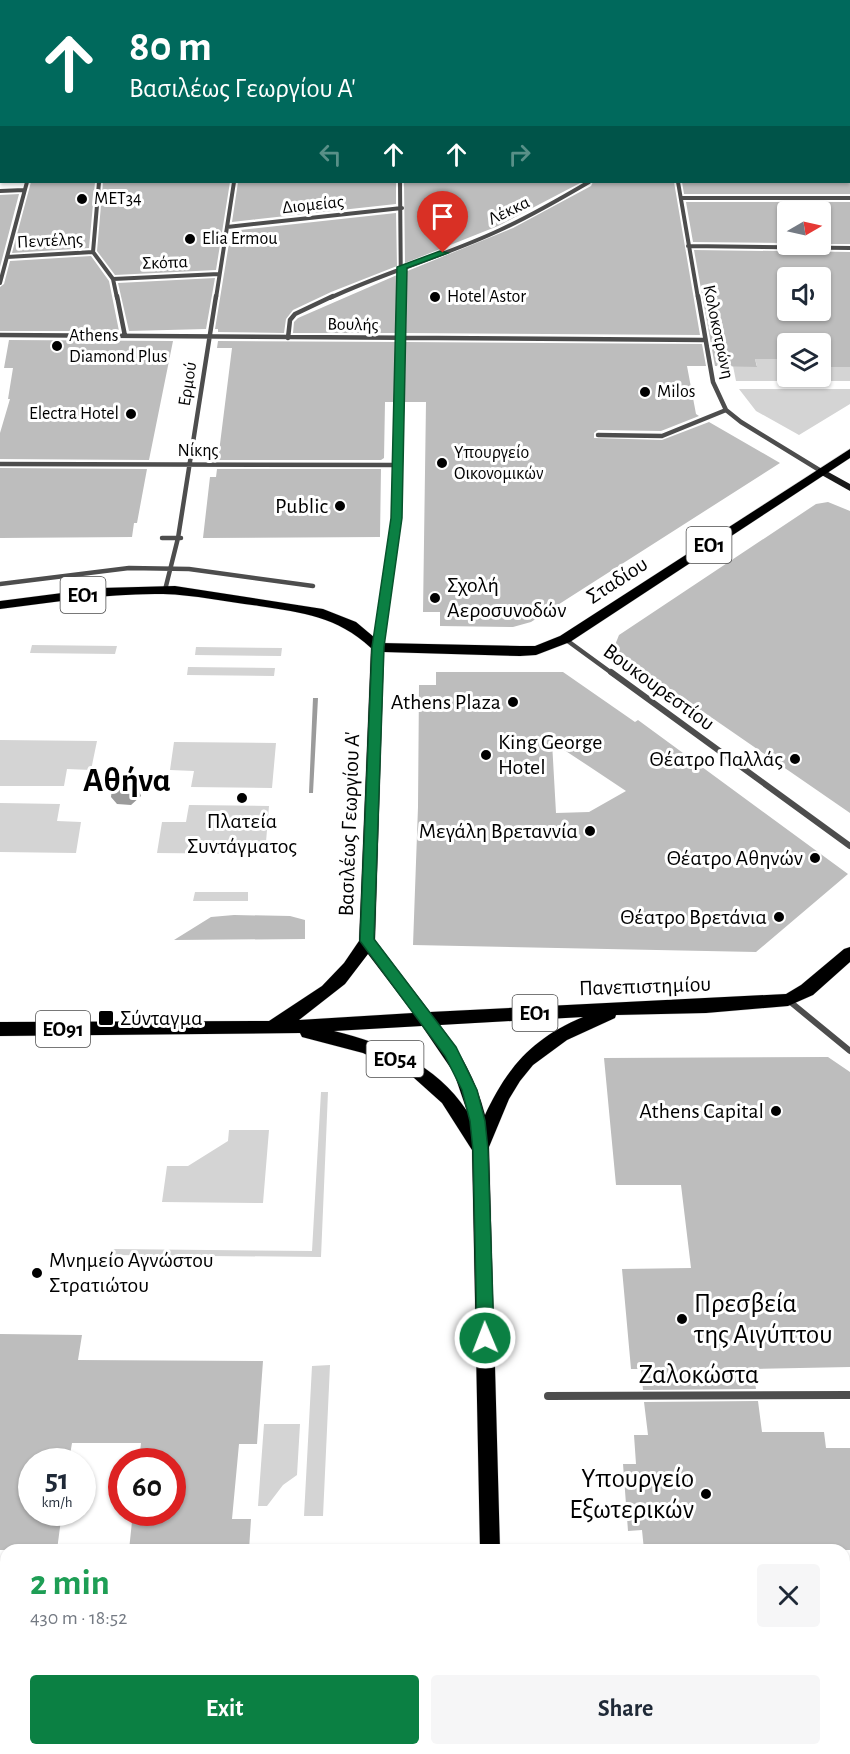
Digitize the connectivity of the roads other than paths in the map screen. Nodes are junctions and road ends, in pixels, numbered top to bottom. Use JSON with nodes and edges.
{"nodes":[{"id":1,"x":27,"y":183,"type":"edge"},
{"id":2,"x":99,"y":183,"type":"edge"},
{"id":3,"x":234,"y":183,"type":"edge"},
{"id":4,"x":400,"y":183,"type":"edge"},
{"id":5,"x":587,"y":183,"type":"edge"},
{"id":6,"x":678,"y":183,"type":"edge"},
{"id":7,"x":24,"y":190,"type":"junction"},
{"id":8,"x":0,"y":191,"type":"edge"},
{"id":9,"x":681,"y":198,"type":"junction"},
{"id":10,"x":850,"y":198,"type":"edge"},
{"id":11,"x":402,"y":208,"type":"junction"},
{"id":12,"x":226,"y":227,"type":"junction"},
{"id":13,"x":688,"y":246,"type":"junction"},
{"id":14,"x":850,"y":248,"type":"edge"},
{"id":15,"x":93,"y":252,"type":"junction"},
{"id":16,"x":8,"y":257,"type":"junction"},
{"id":17,"x":3,"y":263,"type":"edge"},
{"id":18,"x":402,"y":267,"type":"junction"},
{"id":19,"x":219,"y":274,"type":"junction"},
{"id":20,"x":113,"y":279,"type":"junction"},
{"id":21,"x":0,"y":283,"type":"edge"},
{"id":22,"x":0,"y":335,"type":"edge"},
{"id":23,"x":125,"y":336,"type":"junction"},
{"id":24,"x":209,"y":337,"type":"junction"},
{"id":25,"x":288,"y":338,"type":"junction"},
{"id":26,"x":402,"y":339,"type":"junction"},
{"id":27,"x":705,"y":340,"type":"junction"},
{"id":28,"x":726,"y":410,"type":"junction"},
{"id":29,"x":597,"y":435,"type":"dead end"},
{"id":30,"x":850,"y":453,"type":"edge"},
{"id":31,"x":0,"y":465,"type":"edge"},
{"id":32,"x":190,"y":465,"type":"junction"},
{"id":33,"x":396,"y":465,"type":"junction"},
{"id":34,"x":821,"y":471,"type":"junction"},
{"id":35,"x":850,"y":488,"type":"edge"},
{"id":36,"x":162,"y":538,"type":"dead end"},
{"id":37,"x":180,"y":538,"type":"junction"},
{"id":38,"x":171,"y":568,"type":"junction"},
{"id":39,"x":0,"y":584,"type":"edge"},
{"id":40,"x":313,"y":586,"type":"dead end"},
{"id":41,"x":165,"y":590,"type":"junction"},
{"id":42,"x":0,"y":606,"type":"edge"},
{"id":43,"x":565,"y":639,"type":"junction"},
{"id":44,"x":378,"y":647,"type":"junction"},
{"id":45,"x":850,"y":846,"type":"edge"},
{"id":46,"x":367,"y":941,"type":"junction"},
{"id":47,"x":850,"y":953,"type":"edge"},
{"id":48,"x":788,"y":1000,"type":"junction"},
{"id":49,"x":621,"y":1008,"type":"junction"},
{"id":50,"x":426,"y":1019,"type":"junction"},
{"id":51,"x":273,"y":1028,"type":"junction"},
{"id":52,"x":0,"y":1029,"type":"edge"},
{"id":53,"x":850,"y":1051,"type":"edge"},
{"id":54,"x":481,"y":1150,"type":"junction"},
{"id":55,"x":850,"y":1395,"type":"edge"},
{"id":56,"x":548,"y":1396,"type":"dead end"},
{"id":57,"x":490,"y":1544,"type":"edge"}],
"edges":[{"from":1,"to":7,"type":"street"},
{"from":2,"to":15,"type":"street"},
{"from":3,"to":12,"type":"street","name":"Ερμού"},
{"from":4,"to":11,"type":"street"},
{"from":5,"to":18,"type":"street","name":"Λέκκα"},
{"from":6,"to":9,"type":"street","name":"Κολοκοτρώνη"},
{"from":7,"to":8,"type":"street"},
{"from":7,"to":16,"type":"street"},
{"from":9,"to":10,"type":"street"},
{"from":9,"to":13,"type":"street","name":"Κολοκοτρώνη"},
{"from":11,"to":12,"type":"street","name":"Διομείας"},
{"from":11,"to":18,"type":"street"},
{"from":12,"to":19,"type":"street","name":"Ερμού"},
{"from":13,"to":14,"type":"street"},
{"from":13,"to":27,"type":"street","name":"Κολοκοτρώνη"},
{"from":15,"to":16,"type":"street","name":"Πεντέλης"},
{"from":15,"to":20,"type":"street"},
{"from":16,"to":17,"type":"street"},
{"from":17,"to":21,"type":"street"},
{"from":18,"to":25,"type":"street","name":"Λέκκα"},
{"from":18,"to":26,"type":"street"},
{"from":19,"to":20,"type":"street","name":"Σκόπα"},
{"from":19,"to":24,"type":"street","name":"Ερμού"},
{"from":20,"to":23,"type":"street"},
{"from":22,"to":23,"type":"street","name":"Βουλής"},
{"from":23,"to":24,"type":"street","name":"Βουλής"},
{"from":24,"to":25,"type":"street","name":"Βουλής"},
{"from":24,"to":32,"type":"street","name":"Ερμού"},
{"from":25,"to":26,"type":"street","name":"Βουλής"},
{"from":26,"to":27,"type":"street","name":"Βουλής"},
{"from":26,"to":33,"type":"street"},
{"from":27,"to":28,"type":"street","name":"Κολοκοτρώνη"},
{"from":28,"to":29,"type":"street"},
{"from":28,"to":34,"type":"street","name":"Κολοκοτρώνη"},
{"from":30,"to":34,"type":"main road","name":"Σταδίου","number":"ΕΟ1"},
{"from":31,"to":32,"type":"street","name":"Νίκης"},
{"from":32,"to":33,"type":"street","name":"Νίκης"},
{"from":32,"to":37,"type":"street","name":"Ερμού"},
{"from":33,"to":44,"type":"street"},
{"from":34,"to":35,"type":"street"},
{"from":34,"to":43,"type":"main road","name":"Σταδίου","number":"ΕΟ1"},
{"from":36,"to":37,"type":"street"},
{"from":37,"to":38,"type":"street","name":"Ερμού"},
{"from":38,"to":39,"type":"street"},
{"from":38,"to":40,"type":"street"},
{"from":38,"to":41,"type":"street","name":"Ερμού"},
{"from":41,"to":42,"type":"main road","number":"ΕΟ1"},
{"from":41,"to":44,"type":"main road","number":"ΕΟ1"},
{"from":43,"to":44,"type":"main road","name":"Σταδίου","number":"ΕΟ1"},
{"from":43,"to":45,"type":"street","name":"Βουκουρεστίου"},
{"from":44,"to":46,"type":"main road","name":"Βασιλέως Γεωργίου Α'"},
{"from":46,"to":50,"type":"main road","name":"Βασιλέως Γεωργίου Α'","number":"ΕΟ54"},
{"from":46,"to":51,"type":"main road"},
{"from":47,"to":48,"type":"main road","name":"Πανεπιστημίου","number":"ΕΟ1"},
{"from":48,"to":49,"type":"main road","name":"Πανεπιστημίου","number":"ΕΟ1"},
{"from":48,"to":53,"type":"street"},
{"from":49,"to":50,"type":"main road","name":"Πανεπιστημίου","number":"ΕΟ1"},
{"from":49,"to":54,"type":"main road"},
{"from":50,"to":51,"type":"main road","number":"ΕΟ91"},
{"from":50,"to":54,"type":"main road","number":"ΕΟ54"},
{"from":51,"to":52,"type":"main road","number":"ΕΟ91"},
{"from":51,"to":54,"type":"main road","number":"ΕΟ54"},
{"from":54,"to":57,"type":"main road","number":"ΕΟ54"},
{"from":55,"to":56,"type":"street","name":"Ζαλοκώστα"}]}
